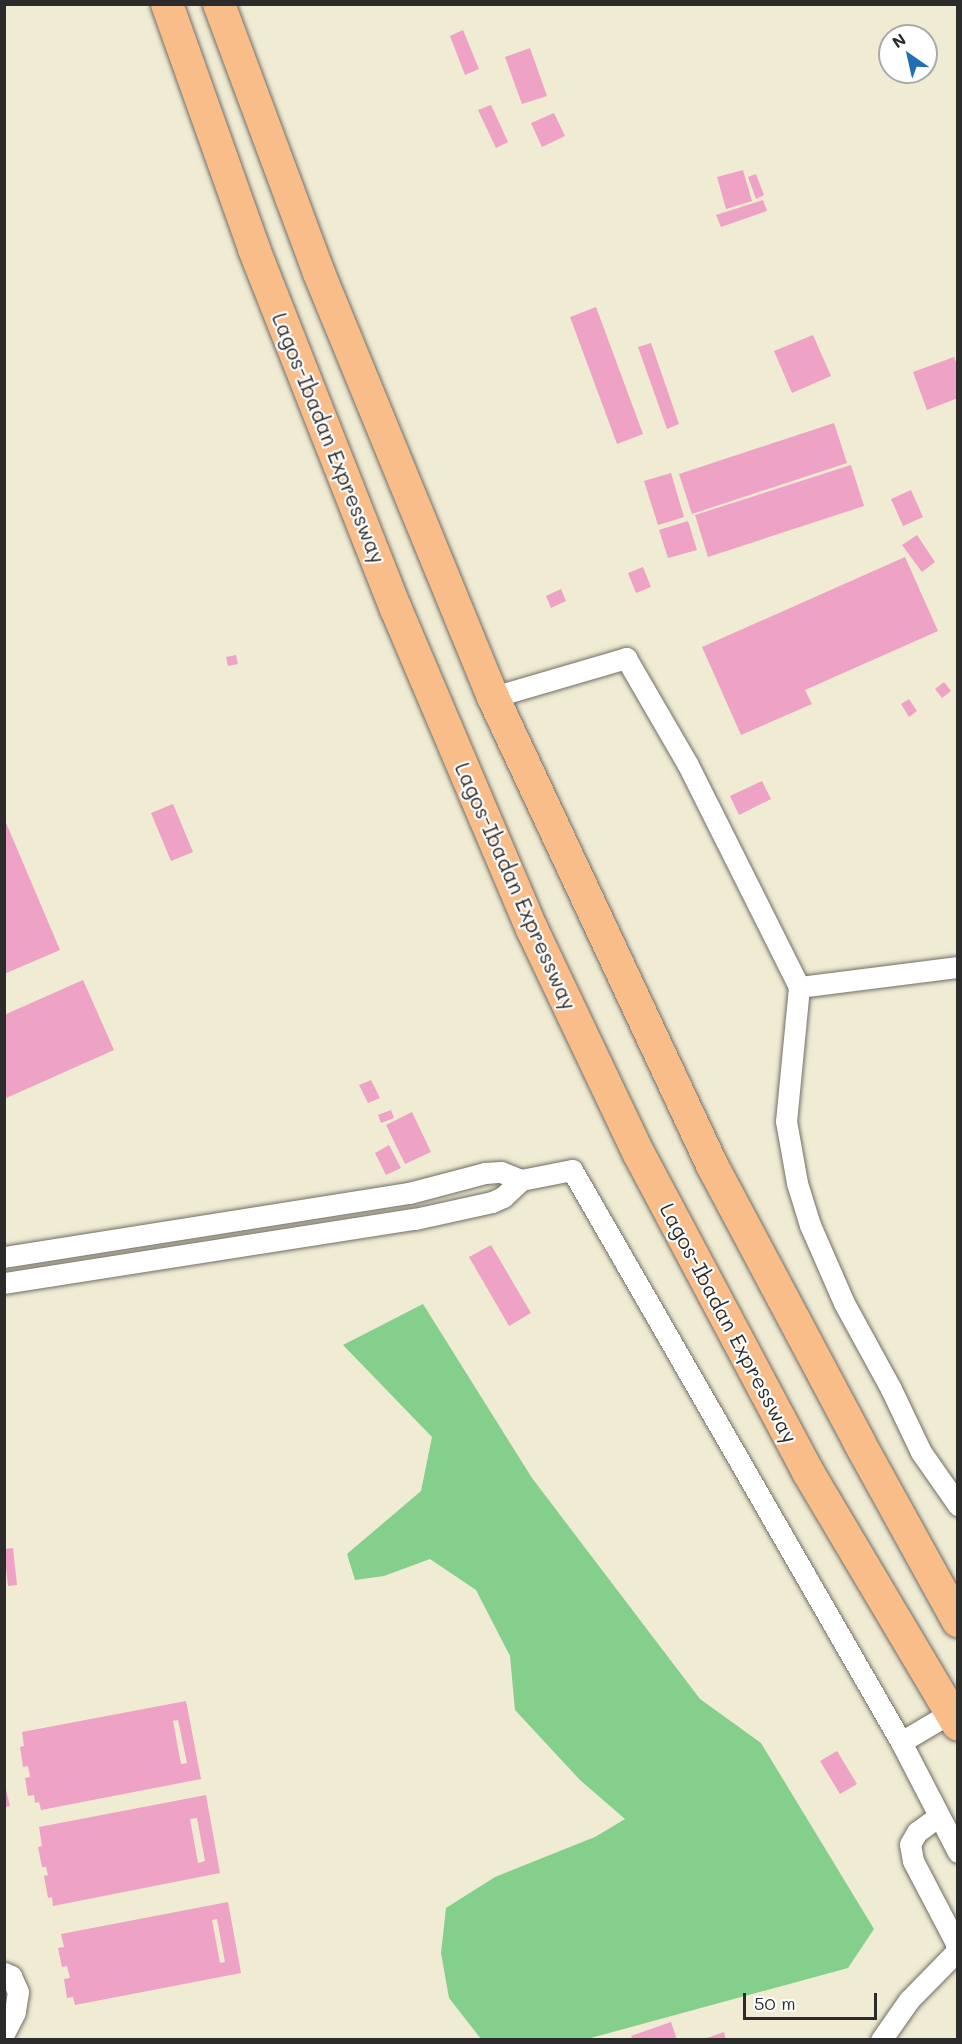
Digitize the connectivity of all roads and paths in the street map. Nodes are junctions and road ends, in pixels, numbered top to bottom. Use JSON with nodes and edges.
{"nodes":[{"id":1,"x":167,"y":4,"type":"edge"},
{"id":2,"x":219,"y":4,"type":"edge"},
{"id":3,"x":493,"y":697,"type":"junction"},
{"id":4,"x":957,"y":967,"type":"edge"},
{"id":5,"x":799,"y":987,"type":"junction"},
{"id":6,"x":521,"y":1180,"type":"junction"},
{"id":7,"x":4,"y":1257,"type":"edge"},
{"id":8,"x":4,"y":1283,"type":"edge"},
{"id":9,"x":957,"y":1505,"type":"edge"},
{"id":10,"x":957,"y":1621,"type":"edge"},
{"id":11,"x":954,"y":1719,"type":"edge"},
{"id":12,"x":901,"y":1742,"type":"junction"},
{"id":13,"x":938,"y":1816,"type":"junction"},
{"id":14,"x":957,"y":1852,"type":"edge"},
{"id":15,"x":4,"y":1972,"type":"edge"},
{"id":16,"x":4,"y":2034,"type":"edge"},
{"id":17,"x":881,"y":2040,"type":"edge"}],
"edges":[{"from":1,"to":11,"type":"highway","name":"Lagos-Ibadan Expressway"},
{"from":2,"to":3,"type":"highway"},
{"from":3,"to":5,"type":"street"},
{"from":3,"to":10,"type":"highway"},
{"from":4,"to":5,"type":"street"},
{"from":5,"to":9,"type":"street"},
{"from":6,"to":7,"type":"street"},
{"from":6,"to":8,"type":"street"},
{"from":6,"to":12,"type":"street"},
{"from":11,"to":12,"type":"street"},
{"from":12,"to":13,"type":"street"},
{"from":13,"to":14,"type":"street"},
{"from":13,"to":17,"type":"street"},
{"from":15,"to":16,"type":"street"}]}
